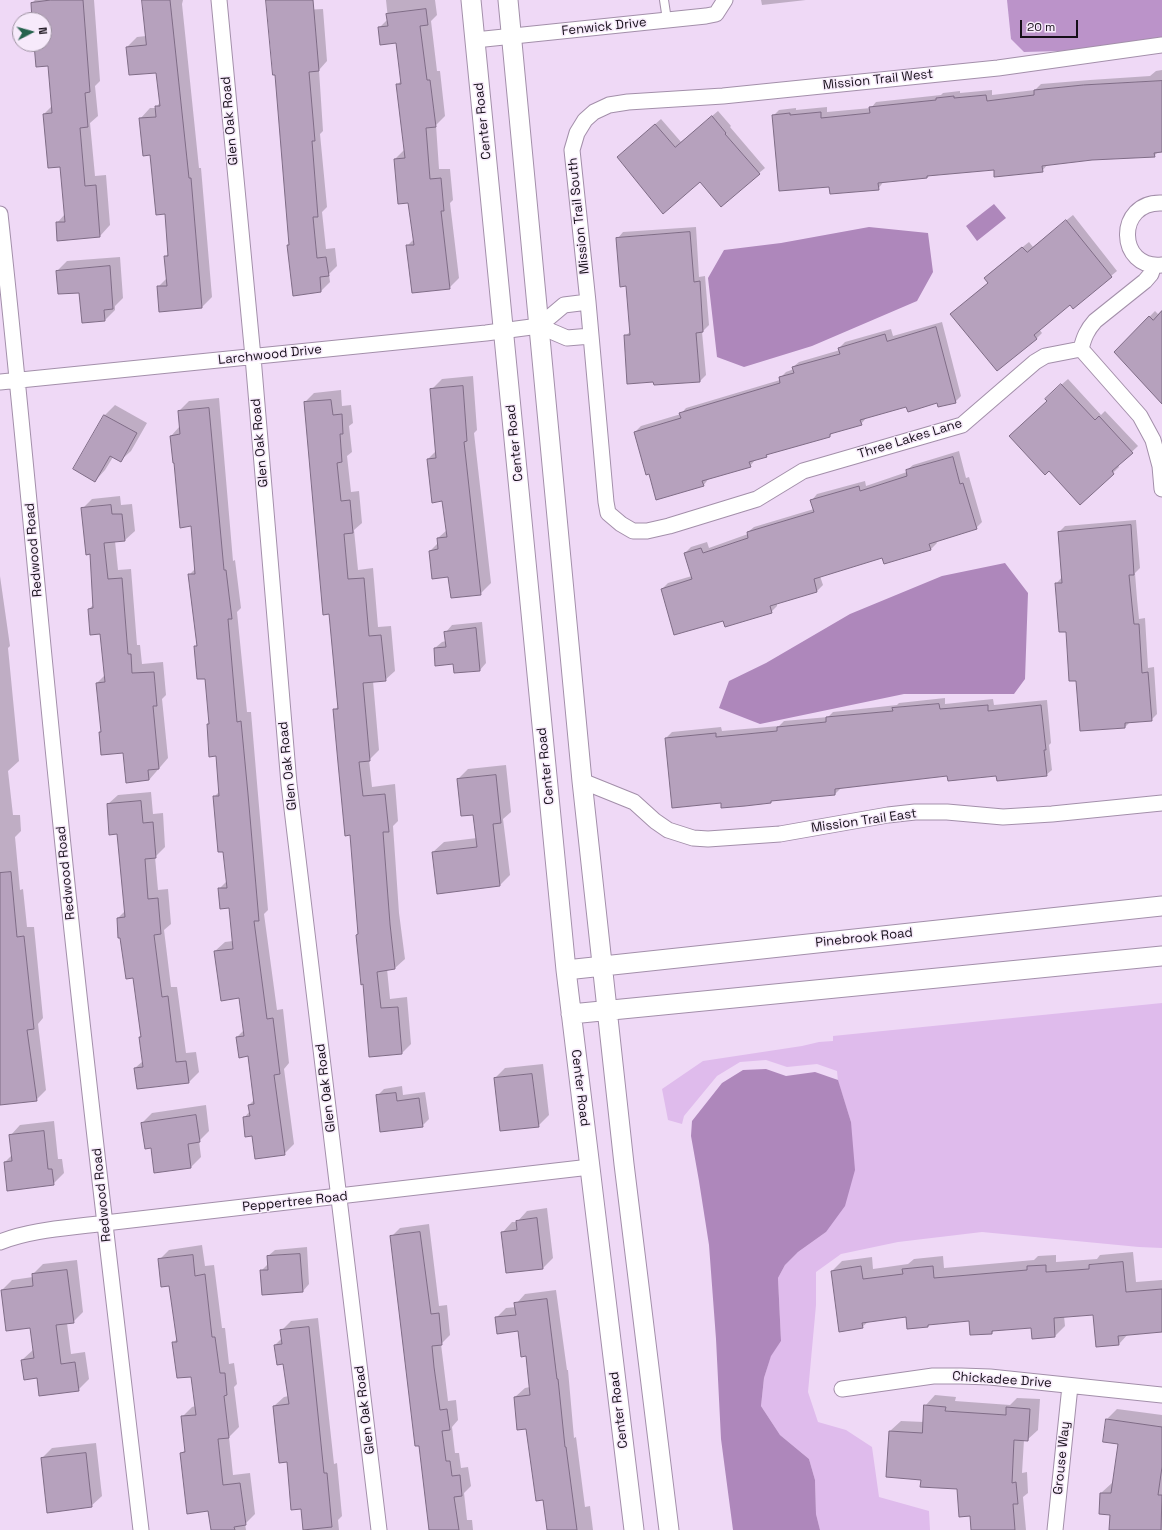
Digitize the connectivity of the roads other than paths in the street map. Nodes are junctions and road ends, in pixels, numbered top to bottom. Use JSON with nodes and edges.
{"nodes":[{"id":1,"x":219,"y":0,"type":"edge"},
{"id":2,"x":472,"y":0,"type":"edge"},
{"id":3,"x":508,"y":0,"type":"edge"},
{"id":4,"x":664,"y":0,"type":"edge"},
{"id":5,"x":725,"y":0,"type":"edge"},
{"id":6,"x":667,"y":20,"type":"junction"},
{"id":7,"x":512,"y":36,"type":"junction"},
{"id":8,"x":475,"y":40,"type":"junction"},
{"id":9,"x":1162,"y":45,"type":"edge"},
{"id":10,"x":594,"y":112,"type":"joint"},
{"id":11,"x":1162,"y":203,"type":"edge"},
{"id":12,"x":0,"y":214,"type":"edge"},
{"id":13,"x":1158,"y":265,"type":"edge"},
{"id":14,"x":588,"y":302,"type":"junction"},
{"id":15,"x":539,"y":326,"type":"junction"},
{"id":16,"x":504,"y":332,"type":"junction"},
{"id":17,"x":591,"y":336,"type":"junction"},
{"id":18,"x":1081,"y":349,"type":"junction"},
{"id":19,"x":253,"y":357,"type":"junction"},
{"id":20,"x":18,"y":380,"type":"junction"},
{"id":21,"x":0,"y":382,"type":"edge"},
{"id":22,"x":1162,"y":489,"type":"edge"},
{"id":23,"x":614,"y":519,"type":"joint"},
{"id":24,"x":582,"y":781,"type":"junction"},
{"id":25,"x":1162,"y":803,"type":"edge"},
{"id":26,"x":1162,"y":906,"type":"edge"},
{"id":27,"x":1162,"y":956,"type":"edge"},
{"id":28,"x":603,"y":966,"type":"junction"},
{"id":29,"x":566,"y":970,"type":"junction"},
{"id":30,"x":608,"y":1010,"type":"junction"},
{"id":31,"x":571,"y":1014,"type":"junction"},
{"id":32,"x":590,"y":1167,"type":"junction"},
{"id":33,"x":340,"y":1197,"type":"junction"},
{"id":34,"x":105,"y":1223,"type":"junction"},
{"id":35,"x":0,"y":1242,"type":"edge"},
{"id":36,"x":1070,"y":1386,"type":"junction"},
{"id":37,"x":842,"y":1389,"type":"dead end"},
{"id":38,"x":1162,"y":1395,"type":"edge"},
{"id":39,"x":141,"y":1530,"type":"edge"},
{"id":40,"x":379,"y":1530,"type":"edge"},
{"id":41,"x":634,"y":1530,"type":"edge"},
{"id":42,"x":669,"y":1530,"type":"edge"},
{"id":43,"x":1055,"y":1530,"type":"edge"}],
"edges":[{"from":1,"to":19,"type":"street","name":"Glen Oak Road"},
{"from":2,"to":8,"type":"street","name":"Center Road"},
{"from":3,"to":7,"type":"street"},
{"from":4,"to":6,"type":"lane"},
{"from":5,"to":6,"type":"street","name":"Fenwick Drive"},
{"from":6,"to":7,"type":"street","name":"Fenwick Drive"},
{"from":7,"to":8,"type":"street","name":"Fenwick Drive"},
{"from":7,"to":15,"type":"street"},
{"from":8,"to":16,"type":"street","name":"Center Road"},
{"from":9,"to":10,"type":"street","name":"Mission Trail West"},
{"from":10,"to":14,"type":"street","name":"Mission Trail South"},
{"from":11,"to":13,"type":"street"},
{"from":12,"to":20,"type":"street","name":"Redwood Road"},
{"from":13,"to":18,"type":"street"},
{"from":14,"to":15,"type":"street"},
{"from":14,"to":17,"type":"street","name":"Mission Trail South"},
{"from":15,"to":16,"type":"street","name":"Larchwood Drive"},
{"from":15,"to":17,"type":"street"},
{"from":15,"to":24,"type":"street"},
{"from":16,"to":19,"type":"street","name":"Larchwood Drive"},
{"from":16,"to":29,"type":"street","name":"Center Road"},
{"from":17,"to":23,"type":"street","name":"Mission Trail South"},
{"from":18,"to":22,"type":"street"},
{"from":18,"to":23,"type":"street","name":"Three Lakes Lane"},
{"from":19,"to":20,"type":"street","name":"Larchwood Drive"},
{"from":19,"to":33,"type":"street","name":"Glen Oak Road"},
{"from":20,"to":21,"type":"street","name":"Larchwood Drive"},
{"from":20,"to":34,"type":"street","name":"Redwood Road"},
{"from":24,"to":25,"type":"street","name":"Mission Trail East"},
{"from":24,"to":28,"type":"street"},
{"from":26,"to":28,"type":"street","name":"Pinebrook Road"},
{"from":27,"to":30,"type":"street"},
{"from":28,"to":29,"type":"street","name":"Pinebrook Road"},
{"from":28,"to":30,"type":"street"},
{"from":29,"to":31,"type":"street","name":"Center Road"},
{"from":30,"to":31,"type":"street"},
{"from":30,"to":42,"type":"street"},
{"from":31,"to":32,"type":"street","name":"Center Road"},
{"from":32,"to":33,"type":"street","name":"Peppertree Road"},
{"from":32,"to":41,"type":"street","name":"Center Road"},
{"from":33,"to":34,"type":"street","name":"Peppertree Road"},
{"from":33,"to":40,"type":"street","name":"Glen Oak Road"},
{"from":34,"to":35,"type":"street","name":"Peppertree Road"},
{"from":34,"to":39,"type":"street","name":"Redwood Road"},
{"from":36,"to":37,"type":"street","name":"Chickadee Drive"},
{"from":36,"to":38,"type":"street","name":"Chickadee Drive"},
{"from":36,"to":43,"type":"street","name":"Grouse Way"}]}
